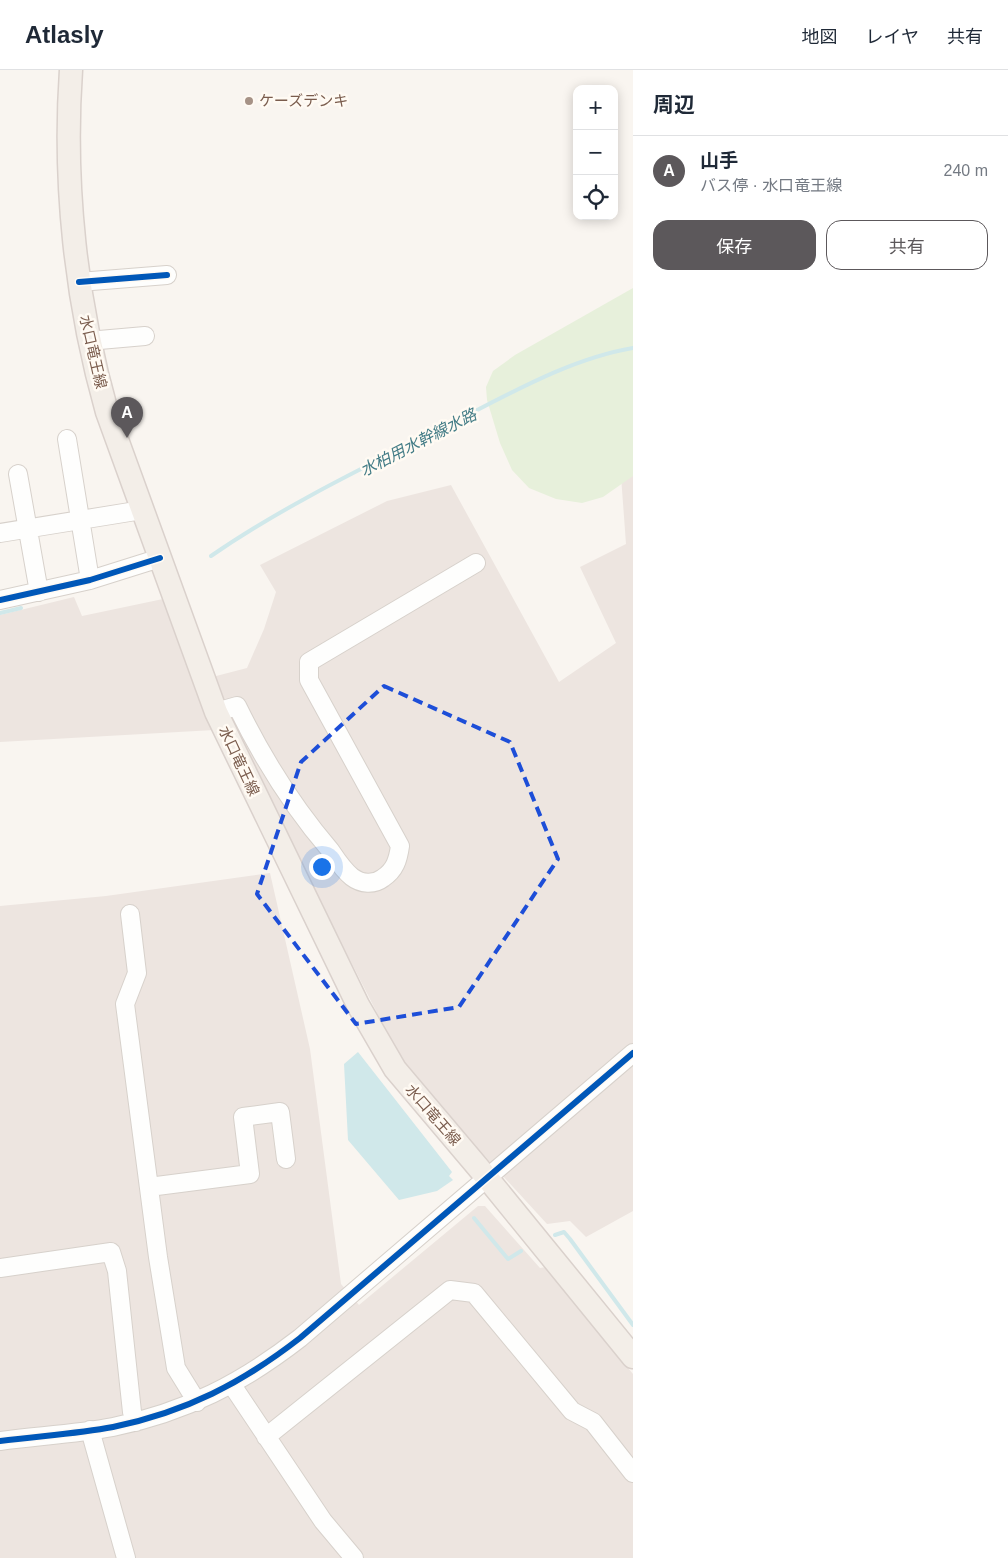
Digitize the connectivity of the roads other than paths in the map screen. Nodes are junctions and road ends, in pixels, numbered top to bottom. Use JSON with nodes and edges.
{"nodes":[{"id":1,"x":71,"y":70,"type":"edge"},
{"id":2,"x":167,"y":275,"type":"dead end"},
{"id":3,"x":79,"y":282,"type":"junction"},
{"id":4,"x":145,"y":336,"type":"dead end"},
{"id":5,"x":88,"y":341,"type":"junction"},
{"id":6,"x":67,"y":438,"type":"dead end"},
{"id":7,"x":18,"y":474,"type":"dead end"},
{"id":8,"x":142,"y":510,"type":"junction"},
{"id":9,"x":81,"y":521,"type":"junction"},
{"id":10,"x":29,"y":529,"type":"junction"},
{"id":11,"x":0,"y":533,"type":"edge"},
{"id":12,"x":160,"y":558,"type":"junction"},
{"id":13,"x":476,"y":563,"type":"dead end"},
{"id":14,"x":90,"y":580,"type":"junction"},
{"id":15,"x":39,"y":592,"type":"junction"},
{"id":16,"x":0,"y":600,"type":"edge"},
{"id":17,"x":216,"y":712,"type":"junction"},
{"id":18,"x":130,"y":914,"type":"dead end"},
{"id":19,"x":633,"y":1053,"type":"edge"},
{"id":20,"x":286,"y":1159,"type":"dead end"},
{"id":21,"x":488,"y":1178,"type":"junction"},
{"id":22,"x":149,"y":1187,"type":"junction"},
{"id":23,"x":0,"y":1268,"type":"edge"},
{"id":24,"x":633,"y":1357,"type":"edge"},
{"id":25,"x":232,"y":1385,"type":"junction"},
{"id":26,"x":197,"y":1402,"type":"junction"},
{"id":27,"x":136,"y":1422,"type":"junction"},
{"id":28,"x":90,"y":1430,"type":"junction"},
{"id":29,"x":266,"y":1437,"type":"junction"},
{"id":30,"x":0,"y":1441,"type":"edge"},
{"id":31,"x":633,"y":1473,"type":"edge"},
{"id":32,"x":126,"y":1558,"type":"edge"},
{"id":33,"x":354,"y":1558,"type":"edge"}],
"edges":[{"from":1,"to":3,"type":"main road","name":"水口竜王線"},
{"from":2,"to":3,"type":"street"},
{"from":3,"to":5,"type":"main road","name":"水口竜王線"},
{"from":4,"to":5,"type":"street"},
{"from":5,"to":8,"type":"main road","name":"水口竜王線"},
{"from":6,"to":9,"type":"street"},
{"from":7,"to":10,"type":"street"},
{"from":8,"to":9,"type":"street"},
{"from":8,"to":12,"type":"main road","name":"水口竜王線"},
{"from":9,"to":10,"type":"street"},
{"from":9,"to":14,"type":"street"},
{"from":10,"to":11,"type":"street"},
{"from":10,"to":15,"type":"street"},
{"from":12,"to":14,"type":"street"},
{"from":12,"to":17,"type":"main road","name":"水口竜王線"},
{"from":13,"to":17,"type":"street"},
{"from":14,"to":15,"type":"street"},
{"from":15,"to":16,"type":"street"},
{"from":17,"to":21,"type":"main road","name":"水口竜王線"},
{"from":18,"to":22,"type":"street"},
{"from":19,"to":21,"type":"street"},
{"from":20,"to":22,"type":"street"},
{"from":21,"to":24,"type":"main road","name":"水口竜王線"},
{"from":21,"to":25,"type":"street"},
{"from":22,"to":26,"type":"street"},
{"from":23,"to":27,"type":"street"},
{"from":25,"to":26,"type":"street"},
{"from":25,"to":29,"type":"street"},
{"from":26,"to":27,"type":"street"},
{"from":27,"to":28,"type":"street"},
{"from":28,"to":30,"type":"street"},
{"from":28,"to":32,"type":"street"},
{"from":29,"to":31,"type":"street"},
{"from":29,"to":33,"type":"street"}]}
